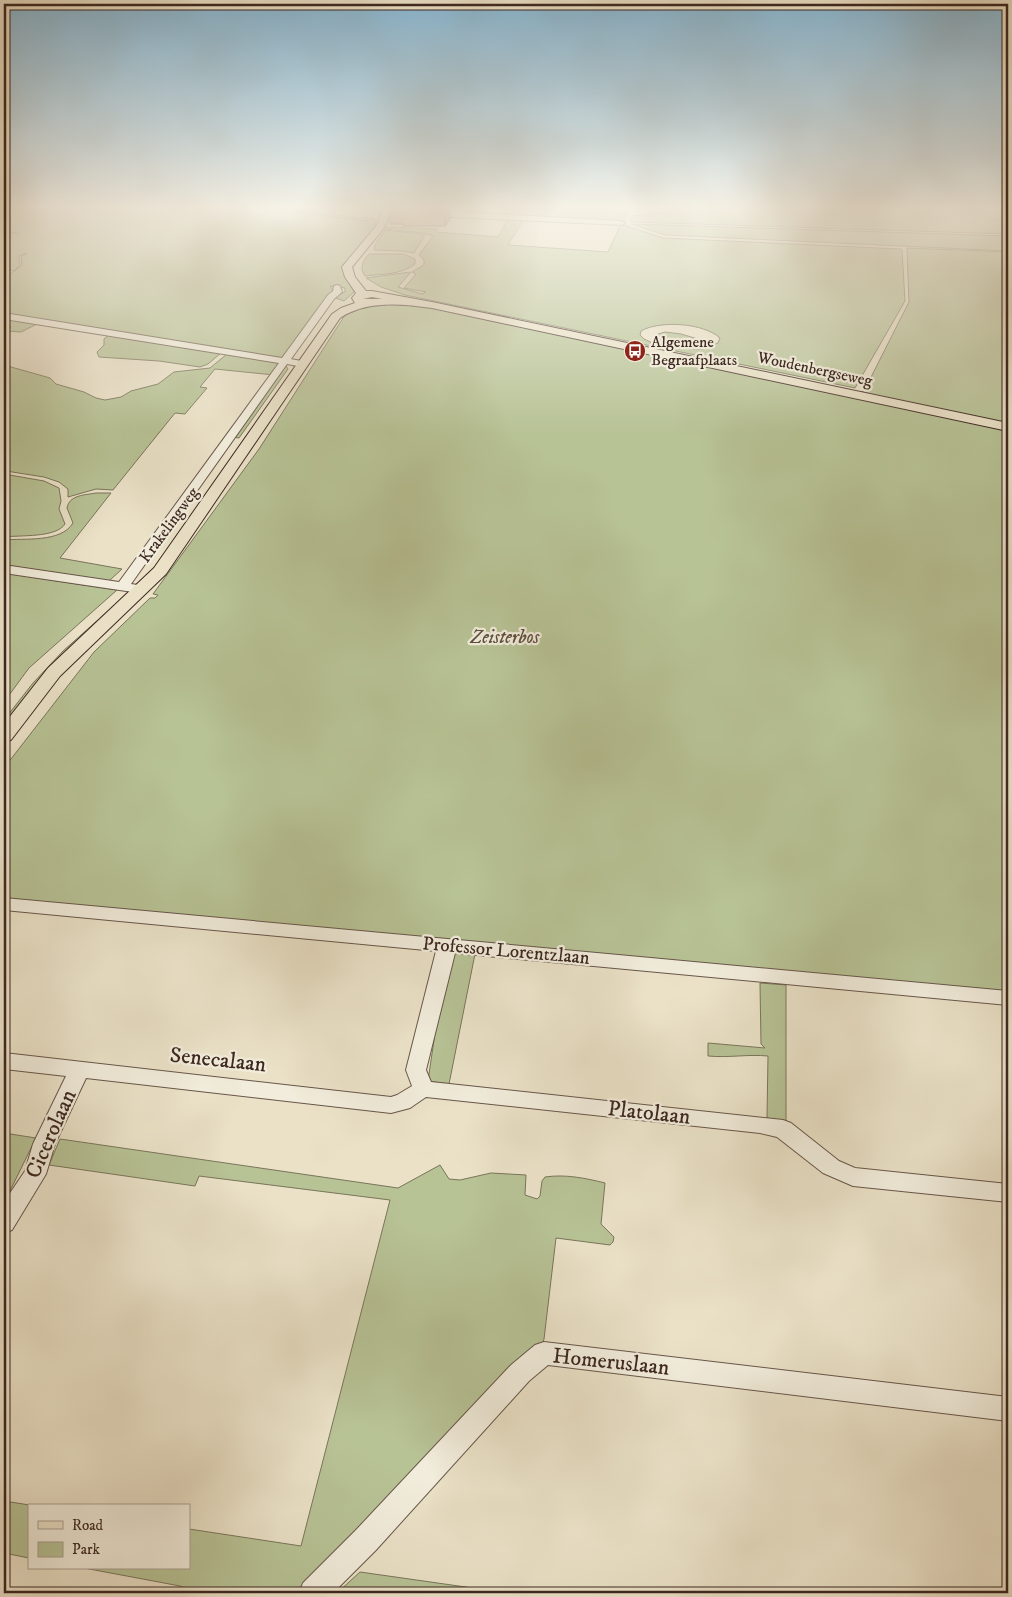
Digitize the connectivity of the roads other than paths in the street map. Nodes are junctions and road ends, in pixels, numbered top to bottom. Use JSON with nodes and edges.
{"nodes":[{"id":1,"x":355,"y":284,"type":"edge"},
{"id":2,"x":337,"y":288,"type":"dead end"},
{"id":3,"x":364,"y":294,"type":"junction"},
{"id":4,"x":383,"y":299,"type":"joint"},
{"id":5,"x":426,"y":304,"type":"junction"},
{"id":6,"x":4,"y":316,"type":"edge"},
{"id":7,"x":293,"y":363,"type":"junction"},
{"id":8,"x":1008,"y":427,"type":"edge"},
{"id":9,"x":4,"y":569,"type":"edge"},
{"id":10,"x":131,"y":588,"type":"junction"},
{"id":11,"x":4,"y":716,"type":"edge"},
{"id":12,"x":4,"y":736,"type":"edge"},
{"id":13,"x":4,"y":904,"type":"edge"},
{"id":14,"x":447,"y":946,"type":"junction"},
{"id":15,"x":1008,"y":998,"type":"edge"},
{"id":16,"x":4,"y":1061,"type":"edge"},
{"id":17,"x":80,"y":1070,"type":"junction"},
{"id":18,"x":423,"y":1089,"type":"junction"},
{"id":19,"x":1008,"y":1193,"type":"edge"},
{"id":20,"x":4,"y":1223,"type":"edge"},
{"id":21,"x":1008,"y":1409,"type":"edge"},
{"id":22,"x":313,"y":1593,"type":"edge"}],
"edges":[{"from":1,"to":3,"type":"main road"},
{"from":2,"to":7,"type":"street","name":"Krakelingweg"},
{"from":3,"to":4,"type":"main road","name":"Krakelingweg"},
{"from":3,"to":5,"type":"main road"},
{"from":3,"to":7,"type":"main road","name":"Krakelingweg"},
{"from":3,"to":7,"type":"main road","name":"Krakelingweg"},
{"from":4,"to":5,"type":"main road","name":"Woudenbergseweg"},
{"from":5,"to":8,"type":"main road","name":"Woudenbergseweg"},
{"from":6,"to":7,"type":"street"},
{"from":7,"to":10,"type":"street","name":"Krakelingweg"},
{"from":7,"to":10,"type":"main road","name":"Krakelingweg"},
{"from":9,"to":10,"type":"street"},
{"from":10,"to":11,"type":"main road","name":"Krakelingweg"},
{"from":10,"to":12,"type":"main road","name":"Krakelingweg"},
{"from":13,"to":14,"type":"street","name":"Professor Lorentzlaan"},
{"from":14,"to":15,"type":"street","name":"Professor Lorentzlaan"},
{"from":14,"to":18,"type":"street"},
{"from":16,"to":17,"type":"street","name":"Senecalaan"},
{"from":17,"to":18,"type":"street","name":"Senecalaan"},
{"from":17,"to":20,"type":"street","name":"Cicerolaan"},
{"from":18,"to":19,"type":"street","name":"Platolaan"},
{"from":21,"to":22,"type":"street","name":"Homeruslaan"}]}
